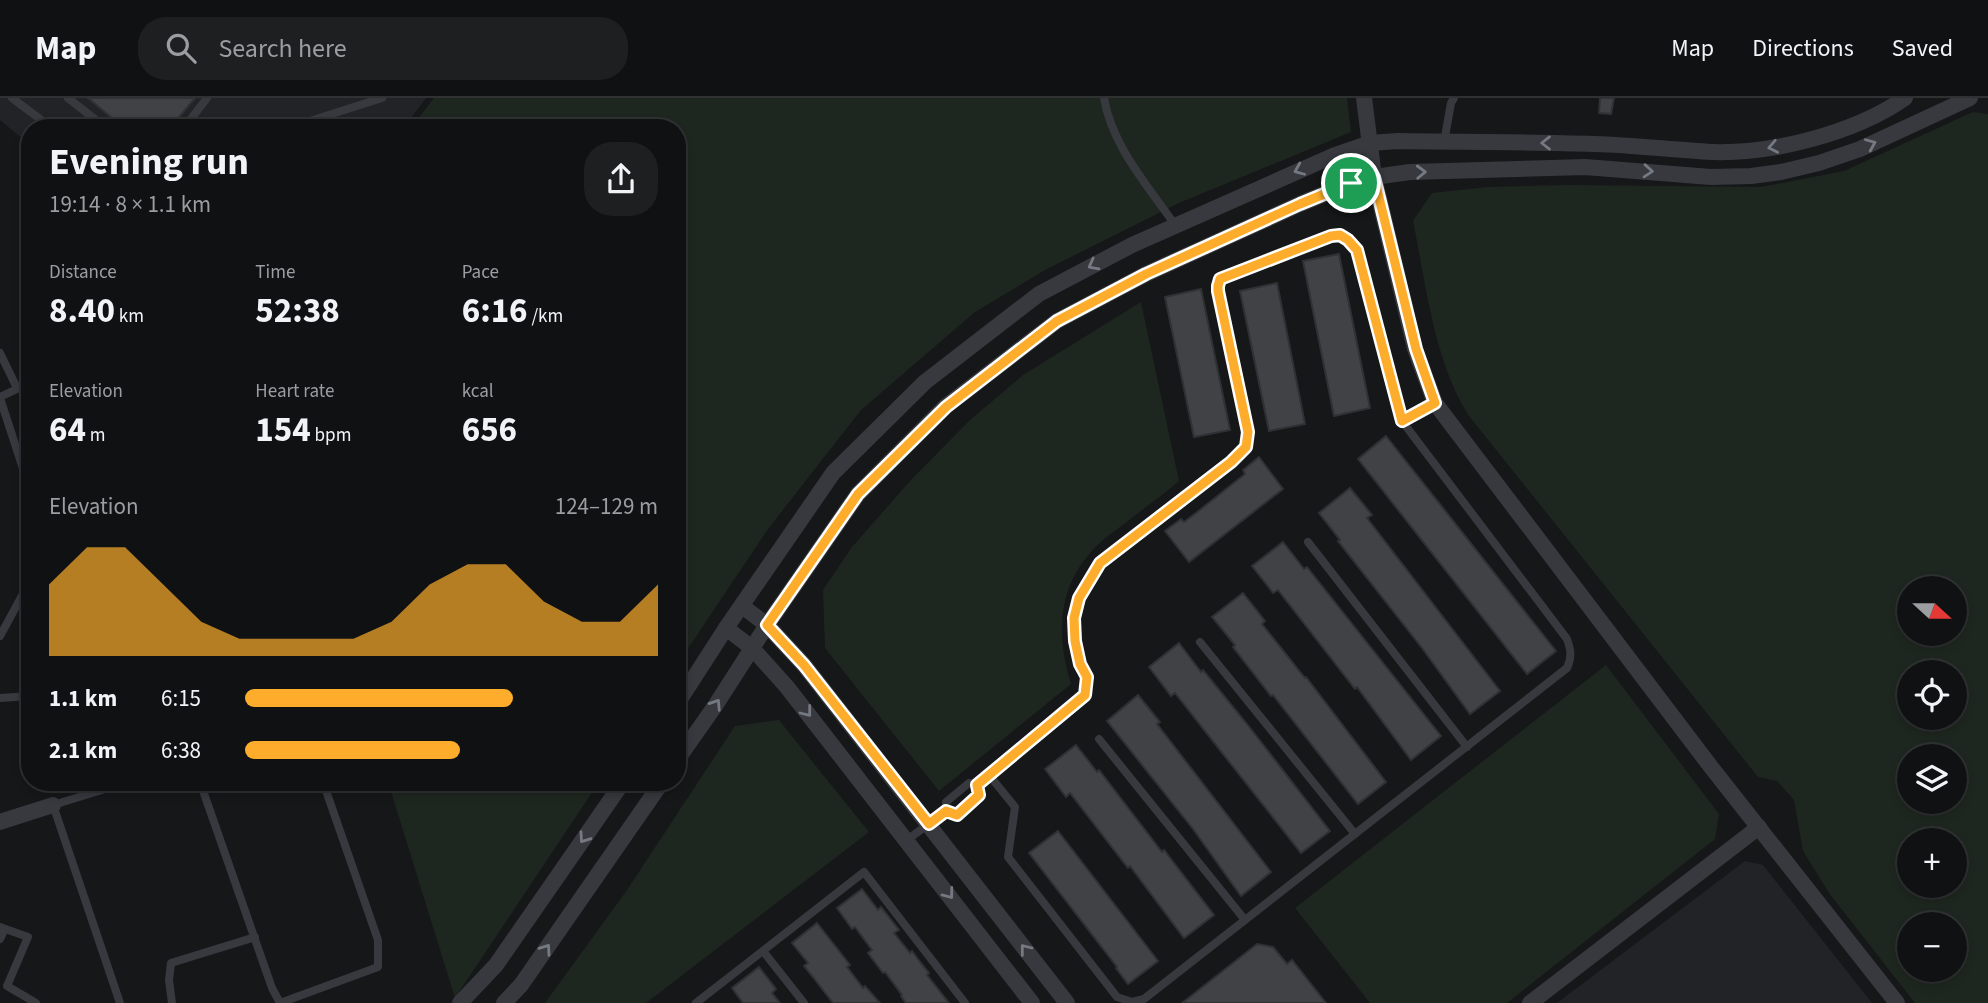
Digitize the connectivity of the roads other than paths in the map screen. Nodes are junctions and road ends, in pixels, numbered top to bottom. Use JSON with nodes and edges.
{"nodes":[{"id":1,"x":12,"y":98,"type":"edge"},
{"id":2,"x":68,"y":98,"type":"edge"},
{"id":3,"x":207,"y":98,"type":"edge"},
{"id":4,"x":382,"y":98,"type":"edge"},
{"id":5,"x":1104,"y":98,"type":"edge"},
{"id":6,"x":1364,"y":98,"type":"edge"},
{"id":7,"x":1454,"y":98,"type":"edge"},
{"id":8,"x":1905,"y":98,"type":"edge"},
{"id":9,"x":1970,"y":98,"type":"edge"},
{"id":10,"x":40,"y":119,"type":"edge"},
{"id":11,"x":95,"y":119,"type":"edge"},
{"id":12,"x":191,"y":119,"type":"edge"},
{"id":13,"x":316,"y":119,"type":"edge"},
{"id":14,"x":1444,"y":142,"type":"junction"},
{"id":15,"x":1370,"y":143,"type":"junction"},
{"id":16,"x":1374,"y":177,"type":"junction"},
{"id":17,"x":1175,"y":225,"type":"junction"},
{"id":18,"x":0,"y":353,"type":"edge"},
{"id":19,"x":21,"y":386,"type":"edge"},
{"id":20,"x":17,"y":388,"type":"junction"},
{"id":21,"x":0,"y":398,"type":"edge"},
{"id":22,"x":1435,"y":403,"type":"junction"},
{"id":23,"x":1402,"y":421,"type":"junction"},
{"id":24,"x":21,"y":462,"type":"edge"},
{"id":25,"x":1308,"y":542,"type":"dead end"},
{"id":26,"x":21,"y":598,"type":"edge"},
{"id":27,"x":742,"y":606,"type":"junction"},
{"id":28,"x":767,"y":625,"type":"junction"},
{"id":29,"x":726,"y":628,"type":"junction"},
{"id":30,"x":0,"y":636,"type":"edge"},
{"id":31,"x":1200,"y":642,"type":"dead end"},
{"id":32,"x":752,"y":648,"type":"junction"},
{"id":33,"x":686,"y":690,"type":"edge"},
{"id":34,"x":21,"y":697,"type":"edge"},
{"id":35,"x":0,"y":698,"type":"edge"},
{"id":36,"x":1099,"y":739,"type":"dead end"},
{"id":37,"x":686,"y":747,"type":"edge"},
{"id":38,"x":1467,"y":747,"type":"junction"},
{"id":39,"x":989,"y":775,"type":"junction"},
{"id":40,"x":977,"y":785,"type":"junction"},
{"id":41,"x":98,"y":791,"type":"edge"},
{"id":42,"x":203,"y":791,"type":"edge"},
{"id":43,"x":326,"y":791,"type":"edge"},
{"id":44,"x":617,"y":791,"type":"edge"},
{"id":45,"x":656,"y":791,"type":"edge"},
{"id":46,"x":52,"y":805,"type":"junction"},
{"id":47,"x":946,"y":811,"type":"junction"},
{"id":48,"x":0,"y":822,"type":"edge"},
{"id":49,"x":929,"y":824,"type":"junction"},
{"id":50,"x":1759,"y":827,"type":"junction"},
{"id":51,"x":1355,"y":834,"type":"junction"},
{"id":52,"x":907,"y":840,"type":"junction"},
{"id":53,"x":1245,"y":920,"type":"junction"},
{"id":54,"x":2,"y":928,"type":"edge"},
{"id":55,"x":255,"y":937,"type":"junction"},
{"id":56,"x":0,"y":939,"type":"edge"},
{"id":57,"x":763,"y":951,"type":"junction"},
{"id":58,"x":36,"y":1003,"type":"edge"},
{"id":59,"x":120,"y":1003,"type":"edge"},
{"id":60,"x":172,"y":1003,"type":"edge"},
{"id":61,"x":280,"y":1003,"type":"edge"},
{"id":62,"x":460,"y":1003,"type":"edge"},
{"id":63,"x":504,"y":1003,"type":"edge"},
{"id":64,"x":696,"y":1003,"type":"edge"},
{"id":65,"x":804,"y":1003,"type":"edge"},
{"id":66,"x":965,"y":1003,"type":"edge"},
{"id":67,"x":1032,"y":1003,"type":"edge"},
{"id":68,"x":1067,"y":1003,"type":"edge"},
{"id":69,"x":1531,"y":1003,"type":"edge"},
{"id":70,"x":1897,"y":1003,"type":"edge"}],
"edges":[{"from":1,"to":10,"type":"lane"},
{"from":2,"to":11,"type":"lane"},
{"from":3,"to":12,"type":"lane"},
{"from":4,"to":13,"type":"lane"},
{"from":5,"to":17,"type":"lane"},
{"from":6,"to":15,"type":"street"},
{"from":7,"to":14,"type":"lane"},
{"from":8,"to":14,"type":"street","one_way":true},
{"from":16,"to":9,"type":"street","one_way":true},
{"from":14,"to":15,"type":"street"},
{"from":15,"to":16,"type":"street"},
{"from":15,"to":17,"type":"street","one_way":true},
{"from":16,"to":22,"type":"street"},
{"from":16,"to":28,"type":"street"},
{"from":17,"to":27,"type":"street","one_way":true},
{"from":18,"to":20,"type":"lane"},
{"from":19,"to":20,"type":"lane"},
{"from":20,"to":21,"type":"lane"},
{"from":21,"to":24,"type":"lane"},
{"from":22,"to":23,"type":"lane"},
{"from":22,"to":50,"type":"street"},
{"from":23,"to":38,"type":"lane"},
{"from":23,"to":39,"type":"lane"},
{"from":25,"to":38,"type":"lane"},
{"from":26,"to":30,"type":"lane"},
{"from":27,"to":28,"type":"street"},
{"from":27,"to":29,"type":"street"},
{"from":28,"to":32,"type":"street"},
{"from":28,"to":49,"type":"street"},
{"from":29,"to":32,"type":"street"},
{"from":29,"to":33,"type":"street"},
{"from":31,"to":51,"type":"lane"},
{"from":37,"to":32,"type":"street","one_way":true},
{"from":32,"to":52,"type":"street","one_way":true},
{"from":34,"to":35,"type":"lane"},
{"from":36,"to":53,"type":"lane"},
{"from":38,"to":51,"type":"lane"},
{"from":39,"to":40,"type":"lane"},
{"from":39,"to":53,"type":"lane"},
{"from":40,"to":47,"type":"lane"},
{"from":40,"to":47,"type":"lane"},
{"from":41,"to":46,"type":"lane"},
{"from":42,"to":55,"type":"lane"},
{"from":43,"to":61,"type":"lane"},
{"from":44,"to":62,"type":"street","one_way":true},
{"from":63,"to":45,"type":"street","one_way":true},
{"from":46,"to":48,"type":"street"},
{"from":46,"to":59,"type":"lane"},
{"from":47,"to":49,"type":"lane"},
{"from":49,"to":52,"type":"lane"},
{"from":68,"to":49,"type":"street","one_way":true},
{"from":50,"to":69,"type":"street"},
{"from":50,"to":70,"type":"street"},
{"from":51,"to":53,"type":"lane"},
{"from":52,"to":67,"type":"street","one_way":true},
{"from":54,"to":56,"type":"lane"},
{"from":54,"to":58,"type":"lane"},
{"from":55,"to":60,"type":"lane"},
{"from":55,"to":61,"type":"lane"},
{"from":57,"to":64,"type":"lane"},
{"from":57,"to":65,"type":"lane"},
{"from":57,"to":66,"type":"lane"}]}
